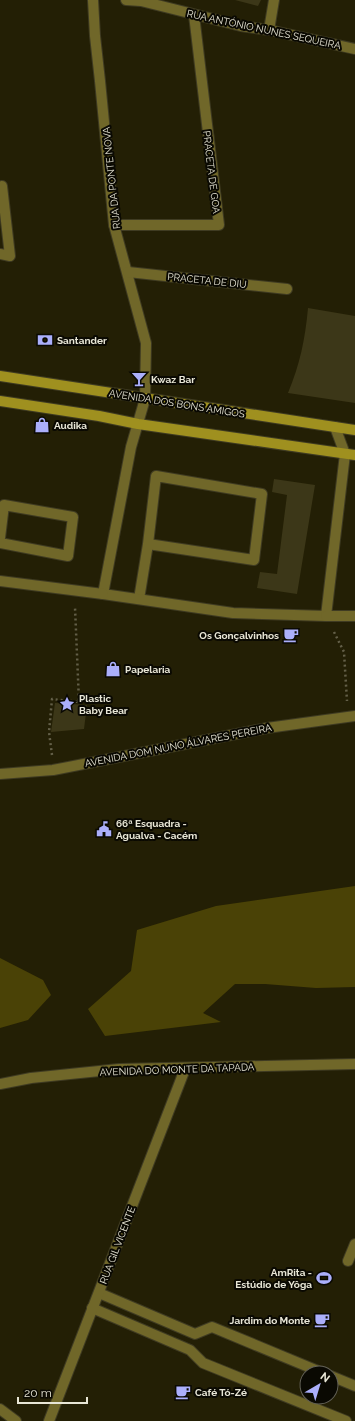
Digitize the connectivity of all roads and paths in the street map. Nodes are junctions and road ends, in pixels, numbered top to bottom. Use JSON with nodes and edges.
{"nodes":[{"id":1,"x":93,"y":0,"type":"edge"},
{"id":2,"x":126,"y":0,"type":"edge"},
{"id":3,"x":274,"y":0,"type":"edge"},
{"id":4,"x":194,"y":15,"type":"junction"},
{"id":5,"x":269,"y":30,"type":"junction"},
{"id":6,"x":355,"y":48,"type":"edge"},
{"id":7,"x":2,"y":186,"type":"dead end"},
{"id":8,"x":114,"y":225,"type":"junction"},
{"id":9,"x":0,"y":254,"type":"edge"},
{"id":10,"x":128,"y":272,"type":"junction"},
{"id":11,"x":287,"y":289,"type":"dead end"},
{"id":12,"x":0,"y":376,"type":"edge"},
{"id":13,"x":145,"y":399,"type":"junction"},
{"id":14,"x":0,"y":401,"type":"edge"},
{"id":15,"x":138,"y":424,"type":"junction"},
{"id":16,"x":335,"y":427,"type":"junction"},
{"id":17,"x":355,"y":430,"type":"edge"},
{"id":18,"x":350,"y":454,"type":"edge"},
{"id":19,"x":0,"y":538,"type":"edge"},
{"id":20,"x":0,"y":544,"type":"edge"},
{"id":21,"x":148,"y":544,"type":"junction"},
{"id":22,"x":0,"y":581,"type":"edge"},
{"id":23,"x":75,"y":590,"type":"junction"},
{"id":24,"x":103,"y":594,"type":"junction"},
{"id":25,"x":138,"y":600,"type":"junction"},
{"id":26,"x":326,"y":616,"type":"junction"},
{"id":27,"x":355,"y":616,"type":"edge"},
{"id":28,"x":352,"y":716,"type":"edge"},
{"id":29,"x":53,"y":770,"type":"junction"},
{"id":30,"x":0,"y":774,"type":"edge"},
{"id":31,"x":355,"y":1064,"type":"edge"},
{"id":32,"x":185,"y":1069,"type":"junction"},
{"id":33,"x":0,"y":1084,"type":"edge"},
{"id":34,"x":355,"y":1244,"type":"edge"},
{"id":35,"x":348,"y":1261,"type":"dead end"},
{"id":36,"x":99,"y":1293,"type":"junction"},
{"id":37,"x":92,"y":1308,"type":"junction"},
{"id":38,"x":304,"y":1365,"type":"edge"},
{"id":39,"x":339,"y":1379,"type":"edge"},
{"id":40,"x":355,"y":1386,"type":"edge"},
{"id":41,"x":0,"y":1409,"type":"edge"},
{"id":42,"x":16,"y":1421,"type":"edge"},
{"id":43,"x":48,"y":1421,"type":"edge"},
{"id":44,"x":346,"y":1421,"type":"edge"}],
"edges":[{"from":1,"to":8,"type":"street","name":"RUA DA PONTE NOVA"},
{"from":2,"to":4,"type":"street","name":"RUA ANTÓNIO NUNES SEQUEIRA"},
{"from":3,"to":5,"type":"street"},
{"from":4,"to":5,"type":"street","name":"RUA ANTÓNIO NUNES SEQUEIRA"},
{"from":4,"to":8,"type":"street","name":"PRACETA DE GOA"},
{"from":5,"to":6,"type":"street","name":"RUA ANTÓNIO NUNES SEQUEIRA"},
{"from":7,"to":9,"type":"street"},
{"from":8,"to":10,"type":"street","name":"RUA DA PONTE NOVA"},
{"from":10,"to":11,"type":"street","name":"PRACETA DE DIU"},
{"from":10,"to":13,"type":"street","name":"RUA DA PONTE NOVA"},
{"from":12,"to":13,"type":"main road","name":"AVENIDA DOS BONS AMIGOS"},
{"from":13,"to":15,"type":"street","name":"RUA DA PONTE NOVA"},
{"from":13,"to":16,"type":"main road","name":"AVENIDA DOS BONS AMIGOS"},
{"from":14,"to":15,"type":"main road"},
{"from":15,"to":18,"type":"main road"},
{"from":15,"to":24,"type":"street","name":"RUA DA PONTE NOVA"},
{"from":16,"to":17,"type":"main road","name":"AVENIDA DOS BONS AMIGOS"},
{"from":16,"to":18,"type":"street"},
{"from":18,"to":26,"type":"street"},
{"from":19,"to":20,"type":"street"},
{"from":21,"to":21,"type":"street"},
{"from":21,"to":25,"type":"street"},
{"from":22,"to":23,"type":"street"},
{"from":23,"to":24,"type":"street"},
{"from":23,"to":29,"type":"path"},
{"from":24,"to":25,"type":"street"},
{"from":25,"to":26,"type":"street"},
{"from":26,"to":27,"type":"street"},
{"from":26,"to":28,"type":"path"},
{"from":28,"to":29,"type":"street","name":"AVENIDA DOM NUNO ÁLVARES PEREIRA"},
{"from":29,"to":30,"type":"street","name":"AVENIDA DOM NUNO ÁLVARES PEREIRA"},
{"from":31,"to":32,"type":"street","name":"AVENIDA DO MONTE DA TAPADA"},
{"from":32,"to":33,"type":"street","name":"AVENIDA DO MONTE DA TAPADA"},
{"from":32,"to":36,"type":"street","name":"RUA GIL VICENTE"},
{"from":34,"to":35,"type":"street"},
{"from":36,"to":37,"type":"street","name":"RUA GIL VICENTE"},
{"from":36,"to":38,"type":"street"},
{"from":37,"to":43,"type":"street","name":"RUA GIL VICENTE"},
{"from":37,"to":44,"type":"street"},
{"from":39,"to":40,"type":"street"},
{"from":41,"to":42,"type":"street"}]}
